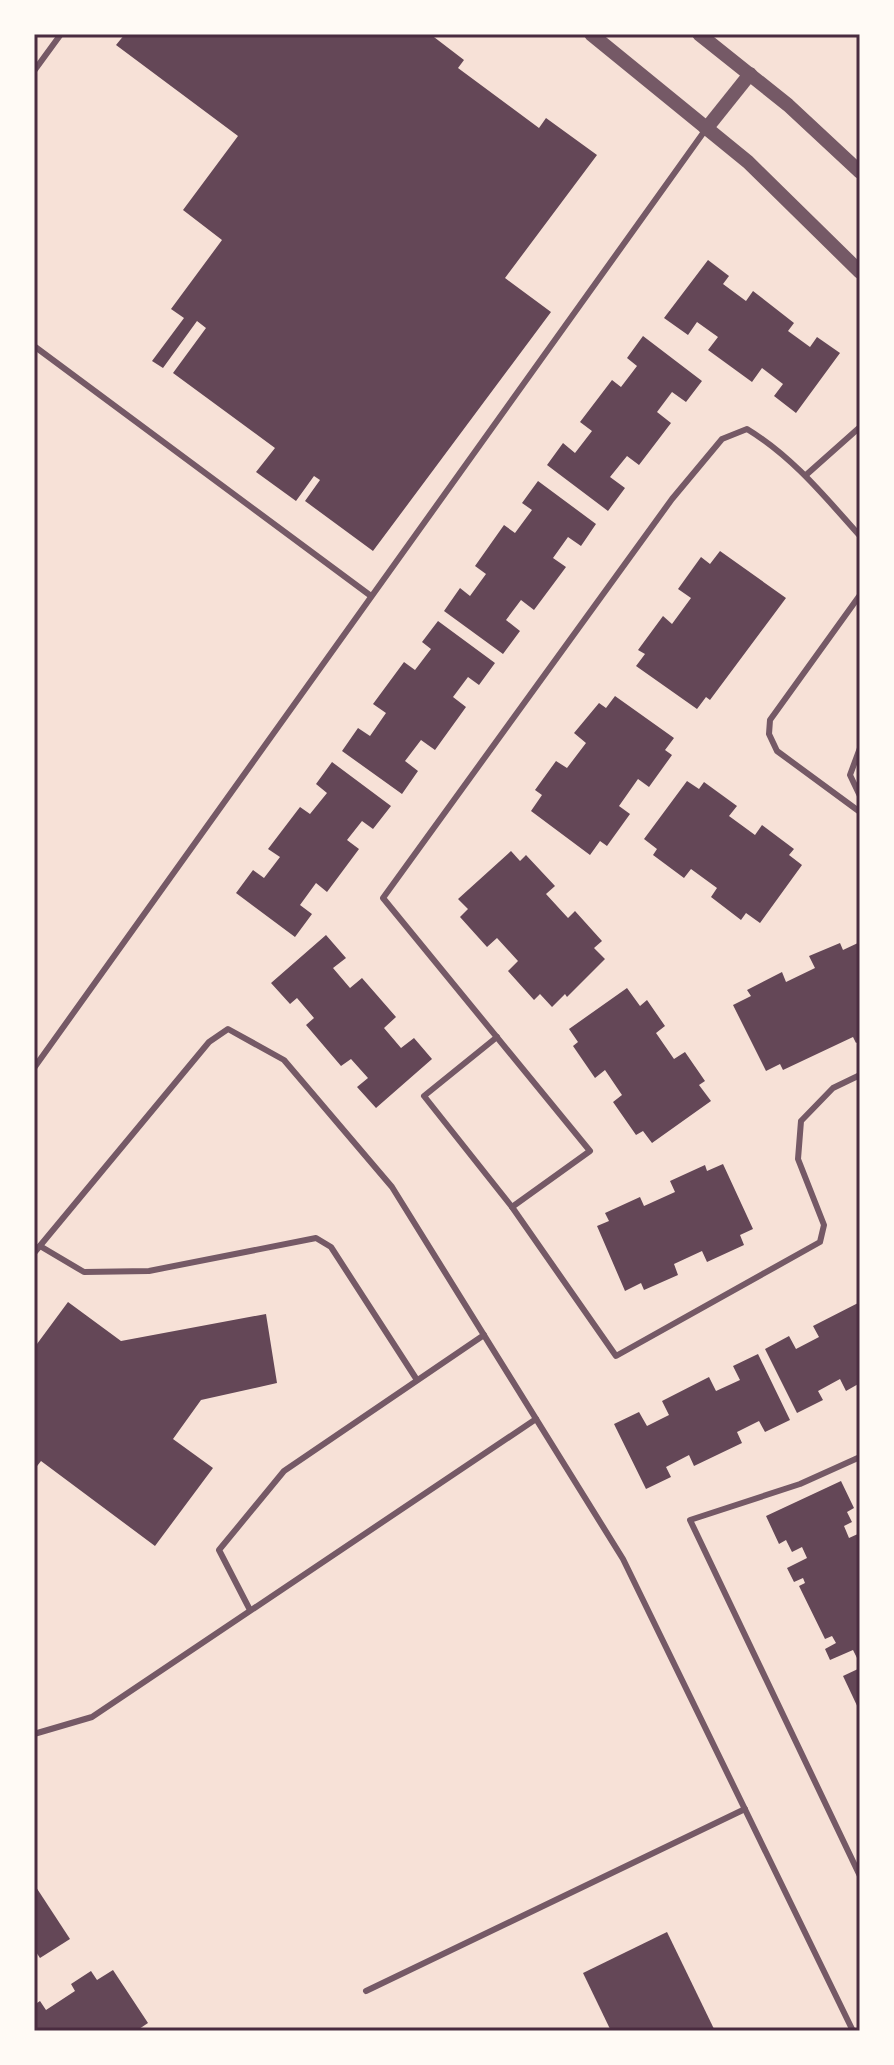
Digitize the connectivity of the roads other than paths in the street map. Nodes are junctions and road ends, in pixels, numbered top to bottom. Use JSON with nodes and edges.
{"nodes":[{"id":1,"x":61,"y":34,"type":"edge"},
{"id":2,"x":591,"y":34,"type":"edge"},
{"id":3,"x":699,"y":34,"type":"edge"},
{"id":4,"x":34,"y":71,"type":"edge"},
{"id":5,"x":750,"y":74,"type":"junction"},
{"id":6,"x":706,"y":129,"type":"junction"},
{"id":7,"x":860,"y":172,"type":"edge"},
{"id":8,"x":860,"y":272,"type":"edge"},
{"id":9,"x":34,"y":346,"type":"edge"},
{"id":10,"x":860,"y":427,"type":"edge"},
{"id":11,"x":806,"y":475,"type":"junction"},
{"id":12,"x":860,"y":536,"type":"edge"},
{"id":13,"x":860,"y":595,"type":"edge"},
{"id":14,"x":371,"y":596,"type":"junction"},
{"id":15,"x":860,"y":748,"type":"edge"},
{"id":16,"x":860,"y":796,"type":"edge"},
{"id":17,"x":860,"y":812,"type":"edge"},
{"id":18,"x":497,"y":1037,"type":"junction"},
{"id":19,"x":34,"y":1068,"type":"edge"},
{"id":20,"x":860,"y":1075,"type":"edge"},
{"id":21,"x":512,"y":1207,"type":"junction"},
{"id":22,"x":40,"y":1246,"type":"junction"},
{"id":23,"x":34,"y":1253,"type":"edge"},
{"id":24,"x":484,"y":1335,"type":"junction"},
{"id":25,"x":417,"y":1380,"type":"junction"},
{"id":26,"x":536,"y":1419,"type":"junction"},
{"id":27,"x":860,"y":1457,"type":"edge"},
{"id":28,"x":250,"y":1610,"type":"junction"},
{"id":29,"x":34,"y":1734,"type":"edge"},
{"id":30,"x":745,"y":1809,"type":"junction"},
{"id":31,"x":860,"y":1876,"type":"edge"},
{"id":32,"x":366,"y":1991,"type":"dead end"},
{"id":33,"x":853,"y":2031,"type":"edge"}],
"edges":[{"from":1,"to":4,"type":"lane"},
{"from":2,"to":6,"type":"street"},
{"from":3,"to":5,"type":"street"},
{"from":5,"to":6,"type":"street"},
{"from":5,"to":7,"type":"street"},
{"from":6,"to":8,"type":"street"},
{"from":6,"to":14,"type":"lane"},
{"from":9,"to":14,"type":"lane"},
{"from":10,"to":11,"type":"lane"},
{"from":11,"to":12,"type":"lane"},
{"from":11,"to":18,"type":"lane"},
{"from":13,"to":17,"type":"lane"},
{"from":14,"to":19,"type":"lane"},
{"from":15,"to":16,"type":"lane"},
{"from":18,"to":21,"type":"lane"},
{"from":18,"to":21,"type":"lane"},
{"from":20,"to":21,"type":"lane"},
{"from":22,"to":23,"type":"lane"},
{"from":22,"to":24,"type":"lane"},
{"from":22,"to":25,"type":"lane"},
{"from":24,"to":25,"type":"lane"},
{"from":24,"to":26,"type":"lane"},
{"from":25,"to":28,"type":"lane"},
{"from":26,"to":28,"type":"lane"},
{"from":26,"to":30,"type":"lane"},
{"from":27,"to":31,"type":"lane"},
{"from":28,"to":29,"type":"lane"},
{"from":30,"to":32,"type":"lane"},
{"from":30,"to":33,"type":"lane"}]}
